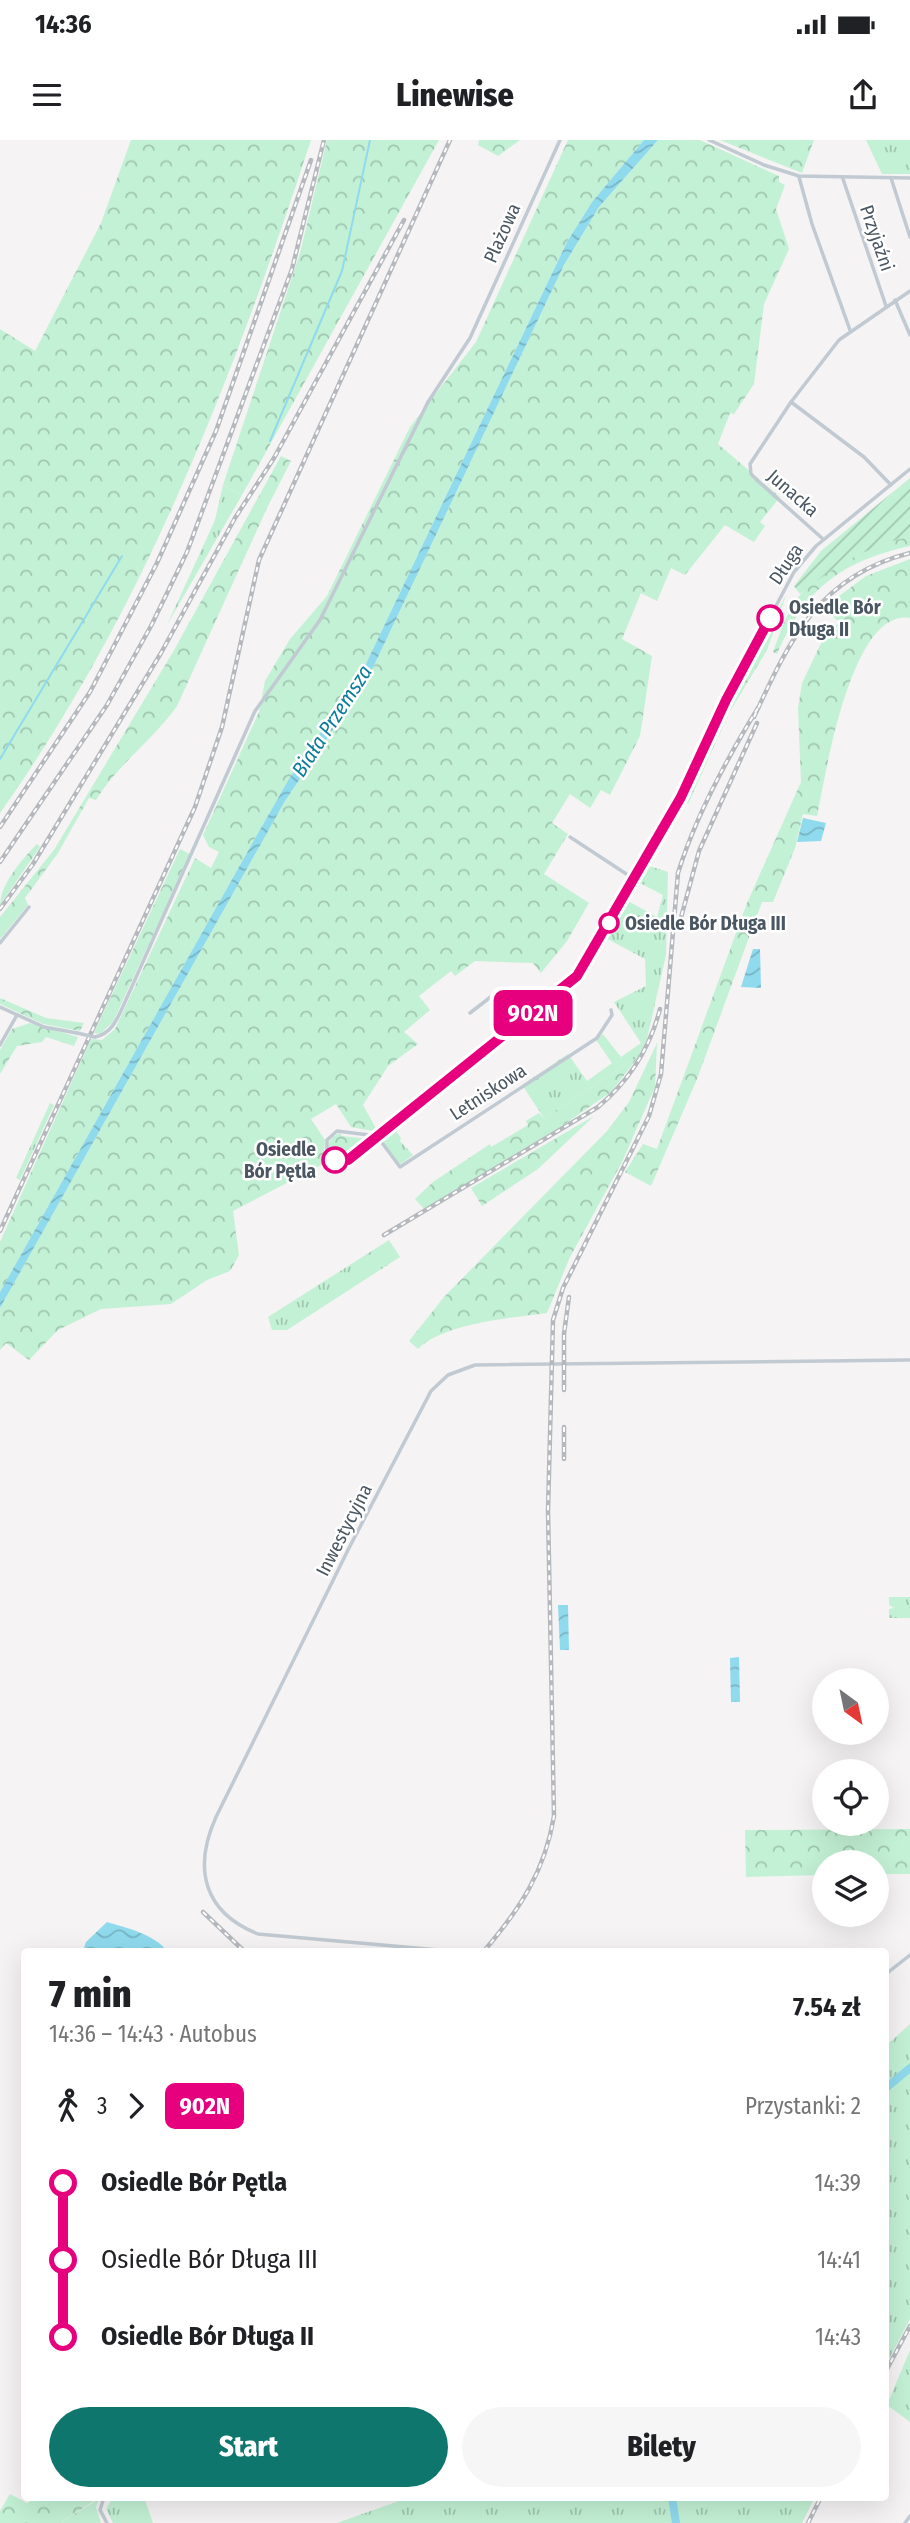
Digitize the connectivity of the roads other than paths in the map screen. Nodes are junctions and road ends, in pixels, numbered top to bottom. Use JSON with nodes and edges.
{"nodes":[{"id":1,"x":560,"y":140,"type":"edge"},
{"id":2,"x":709,"y":140,"type":"edge"},
{"id":3,"x":799,"y":176,"type":"junction"},
{"id":4,"x":842,"y":178,"type":"junction"},
{"id":5,"x":891,"y":178,"type":"junction"},
{"id":6,"x":910,"y":178,"type":"edge"},
{"id":7,"x":910,"y":237,"type":"edge"},
{"id":8,"x":910,"y":290,"type":"edge"},
{"id":9,"x":895,"y":300,"type":"junction"},
{"id":10,"x":886,"y":306,"type":"junction"},
{"id":11,"x":850,"y":330,"type":"junction"},
{"id":12,"x":910,"y":335,"type":"edge"},
{"id":13,"x":792,"y":402,"type":"junction"},
{"id":14,"x":910,"y":469,"type":"edge"},
{"id":15,"x":891,"y":485,"type":"junction"},
{"id":16,"x":823,"y":539,"type":"junction"},
{"id":17,"x":570,"y":837,"type":"dead end"},
{"id":18,"x":634,"y":879,"type":"junction"},
{"id":19,"x":29,"y":907,"type":"dead end"},
{"id":20,"x":0,"y":943,"type":"edge"},
{"id":21,"x":0,"y":1007,"type":"edge"},
{"id":22,"x":611,"y":1010,"type":"dead end"},
{"id":23,"x":470,"y":1013,"type":"dead end"},
{"id":24,"x":17,"y":1015,"type":"junction"},
{"id":25,"x":523,"y":1021,"type":"junction"},
{"id":26,"x":0,"y":1045,"type":"edge"},
{"id":27,"x":377,"y":1136,"type":"junction"},
{"id":28,"x":910,"y":1360,"type":"edge"},
{"id":29,"x":416,"y":1948,"type":"edge"},
{"id":30,"x":910,"y":1955,"type":"edge"},
{"id":31,"x":889,"y":1972,"type":"edge"},
{"id":32,"x":103,"y":2501,"type":"edge"},
{"id":33,"x":910,"y":2516,"type":"edge"},
{"id":34,"x":107,"y":2523,"type":"edge"},
{"id":35,"x":905,"y":2523,"type":"edge"}],
"edges":[{"from":1,"to":24,"type":"street","name":"Plażowa","bridge":true},
{"from":2,"to":3,"type":"street"},
{"from":3,"to":4,"type":"street"},
{"from":3,"to":11,"type":"street"},
{"from":4,"to":5,"type":"street"},
{"from":4,"to":10,"type":"street","name":"Przyjaźni"},
{"from":5,"to":6,"type":"street"},
{"from":5,"to":7,"type":"street"},
{"from":8,"to":9,"type":"street"},
{"from":9,"to":10,"type":"street"},
{"from":9,"to":12,"type":"street"},
{"from":10,"to":11,"type":"street"},
{"from":11,"to":13,"type":"street"},
{"from":13,"to":15,"type":"street"},
{"from":13,"to":16,"type":"street","name":"Junacka"},
{"from":14,"to":15,"type":"street","name":"Długa"},
{"from":15,"to":16,"type":"street","name":"Długa"},
{"from":16,"to":18,"type":"street","name":"Długa"},
{"from":17,"to":18,"type":"street"},
{"from":18,"to":25,"type":"street","name":"Długa"},
{"from":19,"to":20,"type":"street"},
{"from":21,"to":24,"type":"street"},
{"from":22,"to":27,"type":"street","name":"Letniskowa"},
{"from":23,"to":25,"type":"street"},
{"from":24,"to":26,"type":"street"},
{"from":25,"to":27,"type":"street","name":"Długa"},
{"from":27,"to":27,"type":"street","name":"Długa"},
{"from":28,"to":29,"type":"street","name":"Inwestycyjna"},
{"from":30,"to":31,"type":"street"},
{"from":32,"to":34,"type":"street"},
{"from":33,"to":35,"type":"street"}]}
